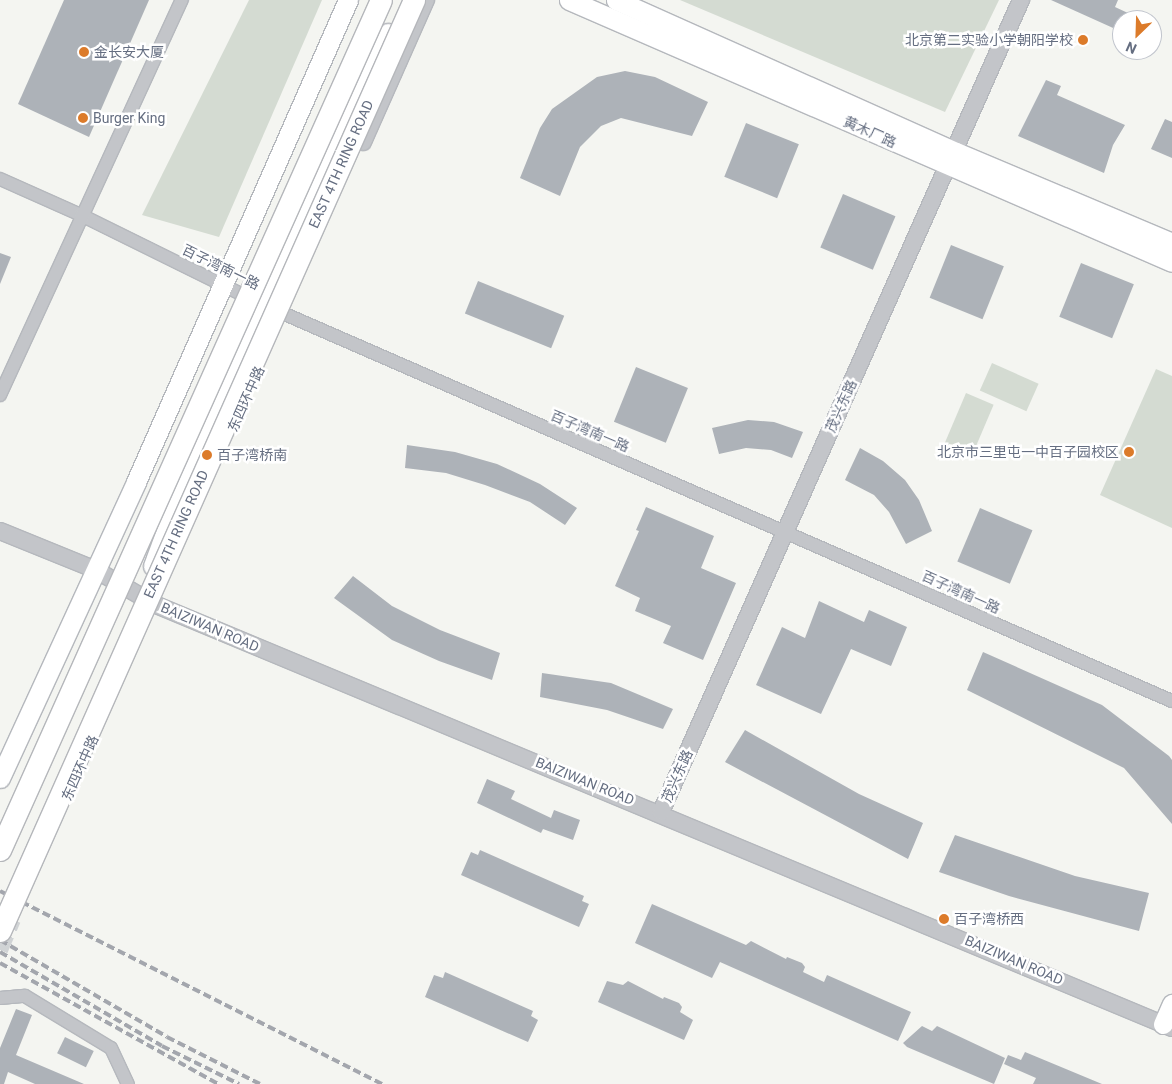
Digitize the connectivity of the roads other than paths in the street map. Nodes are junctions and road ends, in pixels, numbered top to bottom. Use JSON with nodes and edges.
{"nodes":[{"id":1,"x":182,"y":0,"type":"edge"},
{"id":2,"x":348,"y":0,"type":"edge"},
{"id":3,"x":372,"y":0,"type":"edge"},
{"id":4,"x":382,"y":0,"type":"edge"},
{"id":5,"x":403,"y":0,"type":"edge"},
{"id":6,"x":414,"y":0,"type":"edge"},
{"id":7,"x":426,"y":0,"type":"edge"},
{"id":8,"x":569,"y":0,"type":"edge"},
{"id":9,"x":616,"y":0,"type":"edge"},
{"id":10,"x":1021,"y":0,"type":"edge"},
{"id":11,"x":952,"y":159,"type":"junction"},
{"id":12,"x":0,"y":179,"type":"edge"},
{"id":13,"x":81,"y":215,"type":"junction"},
{"id":14,"x":1172,"y":244,"type":"edge"},
{"id":15,"x":1172,"y":262,"type":"edge"},
{"id":16,"x":222,"y":284,"type":"junction"},
{"id":17,"x":241,"y":294,"type":"junction"},
{"id":18,"x":265,"y":305,"type":"junction"},
{"id":19,"x":285,"y":314,"type":"junction"},
{"id":20,"x":0,"y":394,"type":"edge"},
{"id":21,"x":0,"y":531,"type":"edge"},
{"id":22,"x":784,"y":532,"type":"junction"},
{"id":23,"x":96,"y":570,"type":"junction"},
{"id":24,"x":112,"y":580,"type":"junction"},
{"id":25,"x":148,"y":599,"type":"junction"},
{"id":26,"x":1172,"y":701,"type":"edge"},
{"id":27,"x":0,"y":778,"type":"edge"},
{"id":28,"x":661,"y":812,"type":"junction"},
{"id":29,"x":4,"y":843,"type":"edge"},
{"id":30,"x":35,"y":849,"type":"dead end"},
{"id":31,"x":0,"y":931,"type":"tunnel mouth"},
{"id":32,"x":0,"y":998,"type":"edge"},
{"id":33,"x":1172,"y":1004,"type":"edge"},
{"id":34,"x":1168,"y":1026,"type":"edge"},
{"id":35,"x":128,"y":1084,"type":"edge"}],
"edges":[{"from":1,"to":13,"type":"street"},
{"from":2,"to":16,"type":"main road"},
{"from":3,"to":17,"type":"main road"},
{"from":4,"to":29,"type":"highway","bridge":true},
{"from":5,"to":18,"type":"main road","name":"东四环中路"},
{"from":6,"to":31,"type":"highway","name":"EAST 4TH RING ROAD","bridge":true},
{"from":7,"to":19,"type":"street","name":"东四环中路"},
{"from":8,"to":11,"type":"main road","name":"黄木厂路"},
{"from":9,"to":11,"type":"main road"},
{"from":10,"to":11,"type":"street","name":"茂兴东路"},
{"from":11,"to":14,"type":"main road"},
{"from":11,"to":15,"type":"main road","name":"黄木厂路"},
{"from":11,"to":22,"type":"street","name":"茂兴东路"},
{"from":12,"to":13,"type":"street","name":"百子湾南一路"},
{"from":13,"to":16,"type":"street","name":"百子湾南一路"},
{"from":13,"to":20,"type":"street"},
{"from":16,"to":17,"type":"street","name":"百子湾南一路"},
{"from":16,"to":23,"type":"main road"},
{"from":17,"to":18,"type":"street","name":"百子湾南一路"},
{"from":17,"to":24,"type":"main road"},
{"from":18,"to":19,"type":"street","name":"百子湾南一路"},
{"from":18,"to":25,"type":"main road","name":"东四环中路"},
{"from":19,"to":22,"type":"street","name":"百子湾南一路"},
{"from":19,"to":25,"type":"street","name":"东四环中路"},
{"from":21,"to":23,"type":"street","name":"BAIZIWAN ROAD"},
{"from":22,"to":26,"type":"street","name":"百子湾南一路"},
{"from":22,"to":28,"type":"street","name":"茂兴东路"},
{"from":23,"to":24,"type":"street","name":"BAIZIWAN ROAD"},
{"from":23,"to":27,"type":"main road"},
{"from":24,"to":25,"type":"street","name":"BAIZIWAN ROAD"},
{"from":24,"to":29,"type":"main road"},
{"from":25,"to":28,"type":"street","name":"BAIZIWAN ROAD"},
{"from":25,"to":30,"type":"main road","name":"东四环中路"},
{"from":28,"to":34,"type":"street","name":"BAIZIWAN ROAD"},
{"from":32,"to":35,"type":"street"},
{"from":33,"to":34,"type":"main road"}]}
